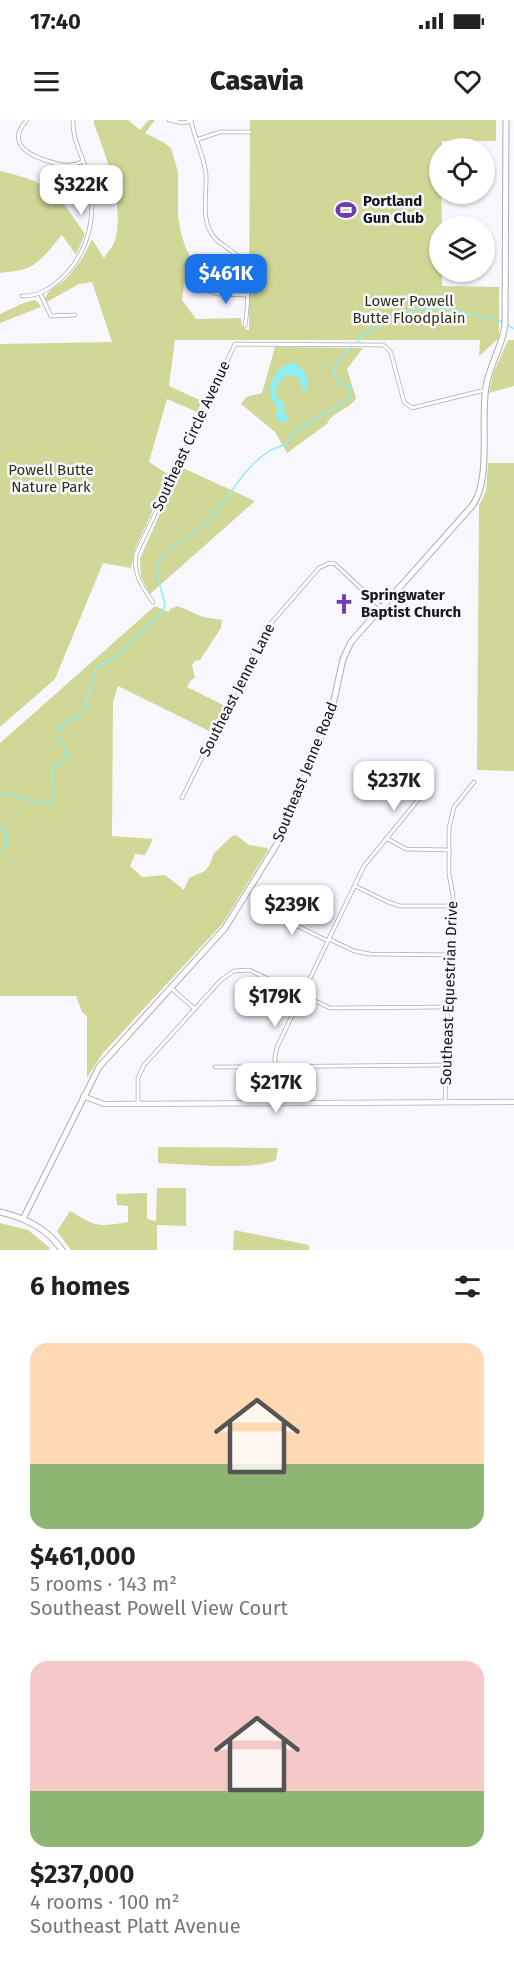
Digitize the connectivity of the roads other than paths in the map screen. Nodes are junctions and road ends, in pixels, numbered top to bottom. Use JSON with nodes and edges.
{"nodes":[{"id":1,"x":27,"y":120,"type":"edge"},
{"id":2,"x":73,"y":120,"type":"edge"},
{"id":3,"x":169,"y":120,"type":"edge"},
{"id":4,"x":191,"y":120,"type":"edge"},
{"id":5,"x":506,"y":120,"type":"edge"},
{"id":6,"x":250,"y":132,"type":"dead end"},
{"id":7,"x":196,"y":140,"type":"junction"},
{"id":8,"x":83,"y":161,"type":"junction"},
{"id":9,"x":209,"y":291,"type":"dead end"},
{"id":10,"x":40,"y":293,"type":"junction"},
{"id":11,"x":246,"y":295,"type":"junction"},
{"id":12,"x":22,"y":296,"type":"dead end"},
{"id":13,"x":75,"y":315,"type":"dead end"},
{"id":14,"x":245,"y":326,"type":"dead end"},
{"id":15,"x":485,"y":390,"type":"junction"},
{"id":16,"x":153,"y":602,"type":"dead end"},
{"id":17,"x":381,"y":607,"type":"junction"},
{"id":18,"x":474,"y":783,"type":"dead end"},
{"id":19,"x":182,"y":798,"type":"dead end"},
{"id":20,"x":418,"y":800,"type":"dead end"},
{"id":21,"x":386,"y":838,"type":"junction"},
{"id":22,"x":449,"y":850,"type":"junction"},
{"id":23,"x":355,"y":886,"type":"junction"},
{"id":24,"x":279,"y":905,"type":"dead end"},
{"id":25,"x":452,"y":906,"type":"junction"},
{"id":26,"x":329,"y":940,"type":"junction"},
{"id":27,"x":452,"y":955,"type":"junction"},
{"id":28,"x":170,"y":987,"type":"junction"},
{"id":29,"x":302,"y":996,"type":"junction"},
{"id":30,"x":448,"y":1007,"type":"junction"},
{"id":31,"x":195,"y":1009,"type":"junction"},
{"id":32,"x":445,"y":1065,"type":"junction"},
{"id":33,"x":275,"y":1066,"type":"junction"},
{"id":34,"x":216,"y":1067,"type":"dead end"},
{"id":35,"x":83,"y":1095,"type":"junction"},
{"id":36,"x":514,"y":1102,"type":"edge"},
{"id":37,"x":275,"y":1103,"type":"junction"},
{"id":38,"x":445,"y":1103,"type":"junction"},
{"id":39,"x":138,"y":1104,"type":"junction"},
{"id":40,"x":0,"y":1212,"type":"edge"},
{"id":41,"x":23,"y":1219,"type":"junction"},
{"id":42,"x":62,"y":1250,"type":"edge"}],
"edges":[{"from":1,"to":8,"type":"street"},
{"from":2,"to":8,"type":"street"},
{"from":3,"to":4,"type":"street"},
{"from":4,"to":7,"type":"street"},
{"from":5,"to":15,"type":"main road","name":"Southeast Jenne Road"},
{"from":6,"to":7,"type":"street"},
{"from":7,"to":11,"type":"street"},
{"from":8,"to":10,"type":"street"},
{"from":9,"to":11,"type":"street"},
{"from":10,"to":12,"type":"street"},
{"from":10,"to":13,"type":"street"},
{"from":11,"to":14,"type":"street"},
{"from":15,"to":16,"type":"street","name":"Southeast Circle Avenue"},
{"from":15,"to":17,"type":"main road","name":"Southeast Jenne Road"},
{"from":17,"to":19,"type":"street","name":"Southeast Jenne Lane"},
{"from":17,"to":28,"type":"main road","name":"Southeast Jenne Road"},
{"from":18,"to":22,"type":"street","name":"Southeast Equestrian Drive"},
{"from":20,"to":21,"type":"street"},
{"from":21,"to":22,"type":"street"},
{"from":21,"to":23,"type":"street"},
{"from":22,"to":25,"type":"street","name":"Southeast Equestrian Drive"},
{"from":23,"to":25,"type":"street"},
{"from":23,"to":26,"type":"street"},
{"from":24,"to":26,"type":"street"},
{"from":25,"to":27,"type":"street","name":"Southeast Equestrian Drive"},
{"from":26,"to":27,"type":"street"},
{"from":26,"to":29,"type":"street"},
{"from":27,"to":30,"type":"street","name":"Southeast Equestrian Drive"},
{"from":28,"to":31,"type":"street"},
{"from":28,"to":35,"type":"main road","name":"Southeast Jenne Road"},
{"from":29,"to":30,"type":"street"},
{"from":29,"to":31,"type":"street"},
{"from":29,"to":33,"type":"street"},
{"from":30,"to":32,"type":"street","name":"Southeast Equestrian Drive"},
{"from":31,"to":39,"type":"street"},
{"from":32,"to":33,"type":"street"},
{"from":32,"to":38,"type":"street","name":"Southeast Equestrian Drive"},
{"from":33,"to":34,"type":"street"},
{"from":33,"to":37,"type":"street"},
{"from":35,"to":39,"type":"street"},
{"from":35,"to":41,"type":"main road","name":"Southeast Jenne Road"},
{"from":36,"to":38,"type":"street"},
{"from":37,"to":38,"type":"street"},
{"from":37,"to":39,"type":"street"},
{"from":40,"to":41,"type":"main road"},
{"from":41,"to":42,"type":"main road"}]}
